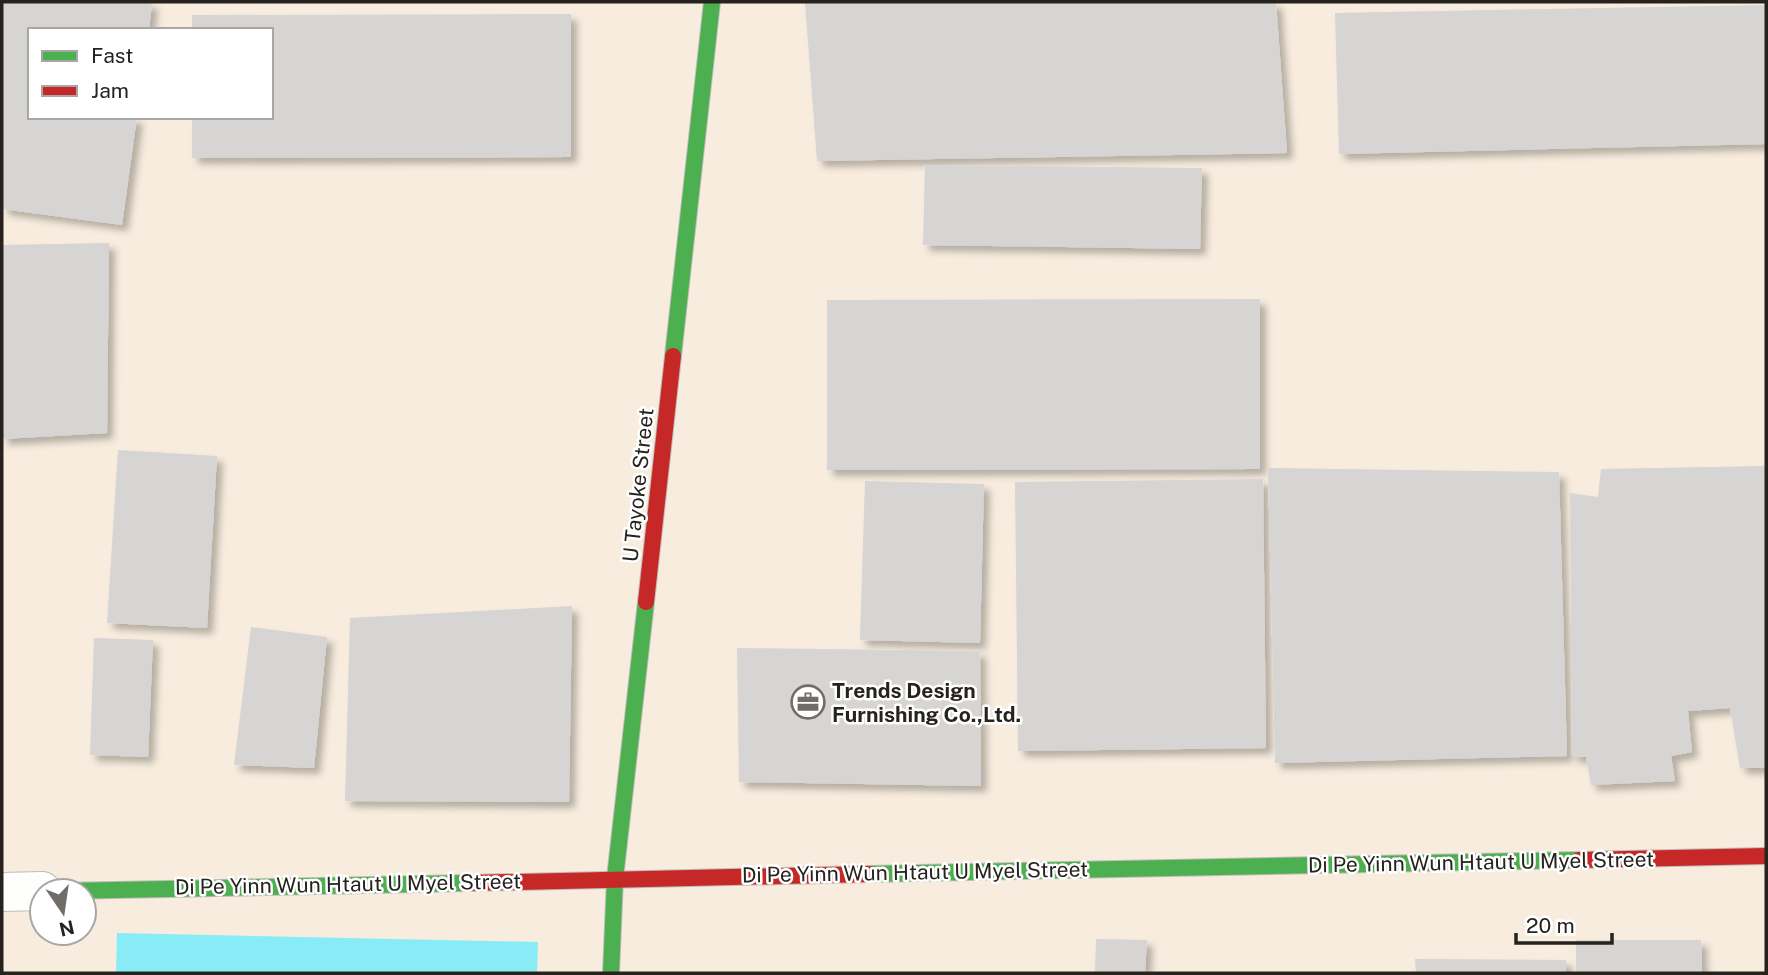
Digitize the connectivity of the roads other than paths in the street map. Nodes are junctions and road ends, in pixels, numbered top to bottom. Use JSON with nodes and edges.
{"nodes":[{"id":1,"x":712,"y":2,"type":"edge"},
{"id":2,"x":1766,"y":856,"type":"edge"},
{"id":3,"x":615,"y":878,"type":"junction"},
{"id":4,"x":98,"y":890,"type":"edge"},
{"id":5,"x":28,"y":891,"type":"edge"},
{"id":6,"x":2,"y":892,"type":"edge"},
{"id":7,"x":611,"y":973,"type":"edge"}],
"edges":[{"from":1,"to":3,"type":"street","name":"U Tayoke Street"},
{"from":2,"to":3,"type":"street","name":"Di Pe Yinn Wun Htaut U Myel Street"},
{"from":3,"to":4,"type":"street","name":"Di Pe Yinn Wun Htaut U Myel Street"},
{"from":3,"to":7,"type":"street","name":"U Tayoke Street"},
{"from":5,"to":6,"type":"street"}]}
